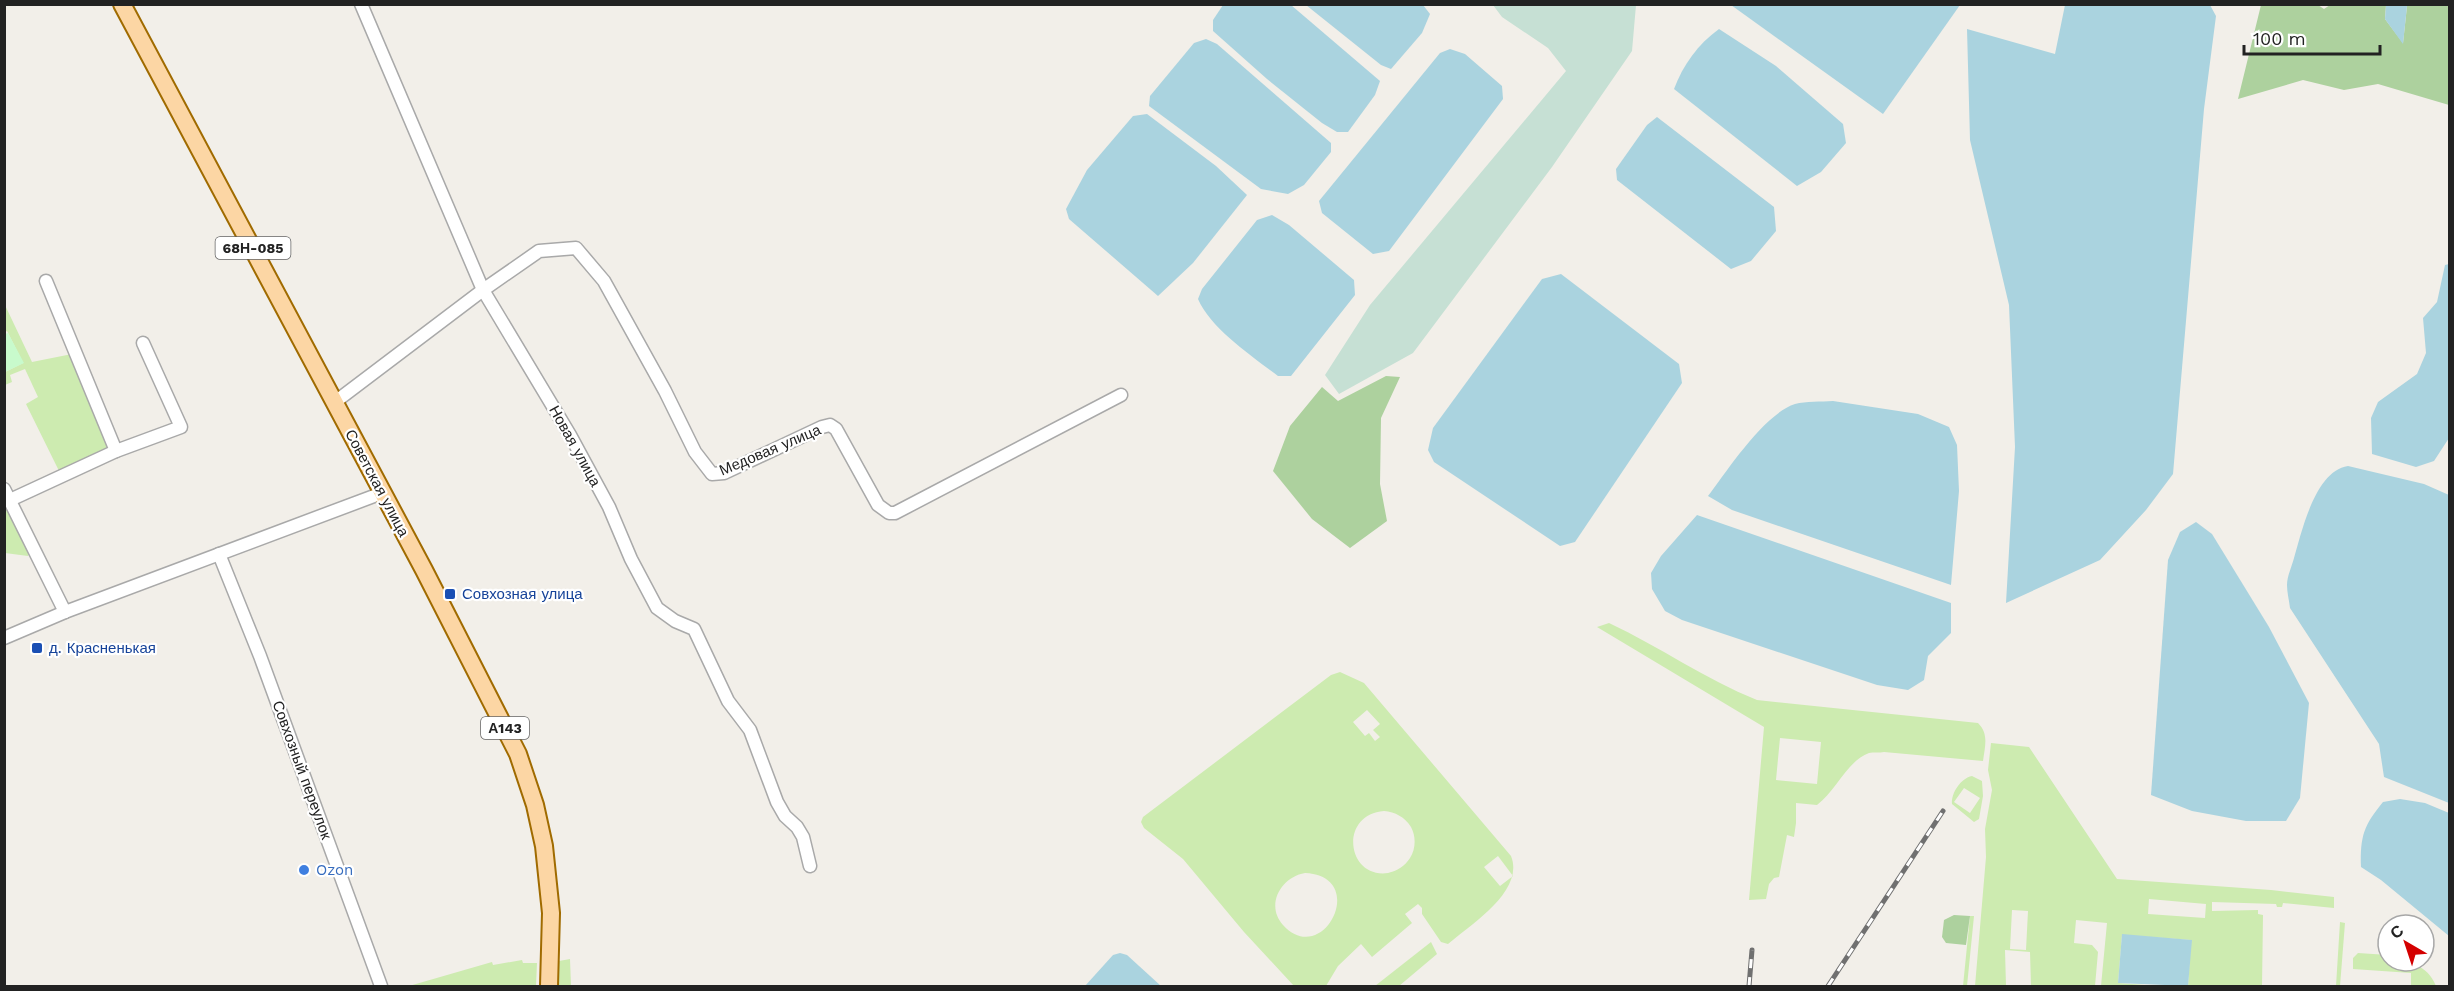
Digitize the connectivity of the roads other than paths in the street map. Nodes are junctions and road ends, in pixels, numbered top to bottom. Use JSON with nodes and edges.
{"nodes":[{"id":1,"x":122,"y":4,"type":"edge"},
{"id":2,"x":361,"y":4,"type":"edge"},
{"id":3,"x":46,"y":281,"type":"dead end"},
{"id":4,"x":483,"y":290,"type":"junction"},
{"id":5,"x":143,"y":343,"type":"dead end"},
{"id":6,"x":1121,"y":395,"type":"dead end"},
{"id":7,"x":335,"y":402,"type":"junction"},
{"id":8,"x":116,"y":451,"type":"junction"},
{"id":9,"x":382,"y":493,"type":"junction"},
{"id":10,"x":7,"y":494,"type":"edge"},
{"id":11,"x":219,"y":554,"type":"junction"},
{"id":12,"x":65,"y":612,"type":"junction"},
{"id":13,"x":4,"y":638,"type":"edge"},
{"id":14,"x":810,"y":866,"type":"dead end"},
{"id":15,"x":381,"y":987,"type":"edge"},
{"id":16,"x":549,"y":987,"type":"edge"}],
"edges":[{"from":1,"to":7,"type":"main road","name":"Советская улица","number":"68Н-085"},
{"from":2,"to":4,"type":"street","name":"Новая улица"},
{"from":3,"to":8,"type":"street"},
{"from":4,"to":6,"type":"street","name":"Медовая улица"},
{"from":4,"to":7,"type":"street"},
{"from":4,"to":14,"type":"street","name":"Новая улица"},
{"from":5,"to":8,"type":"street"},
{"from":7,"to":9,"type":"main road","name":"Советская улица","number":"68Н-085"},
{"from":8,"to":10,"type":"street"},
{"from":9,"to":11,"type":"street"},
{"from":9,"to":16,"type":"main road","name":"Советская улица","number":"А143"},
{"from":10,"to":12,"type":"street"},
{"from":11,"to":12,"type":"street"},
{"from":11,"to":15,"type":"street","name":"Совхозный переулок"},
{"from":12,"to":13,"type":"street"}]}
